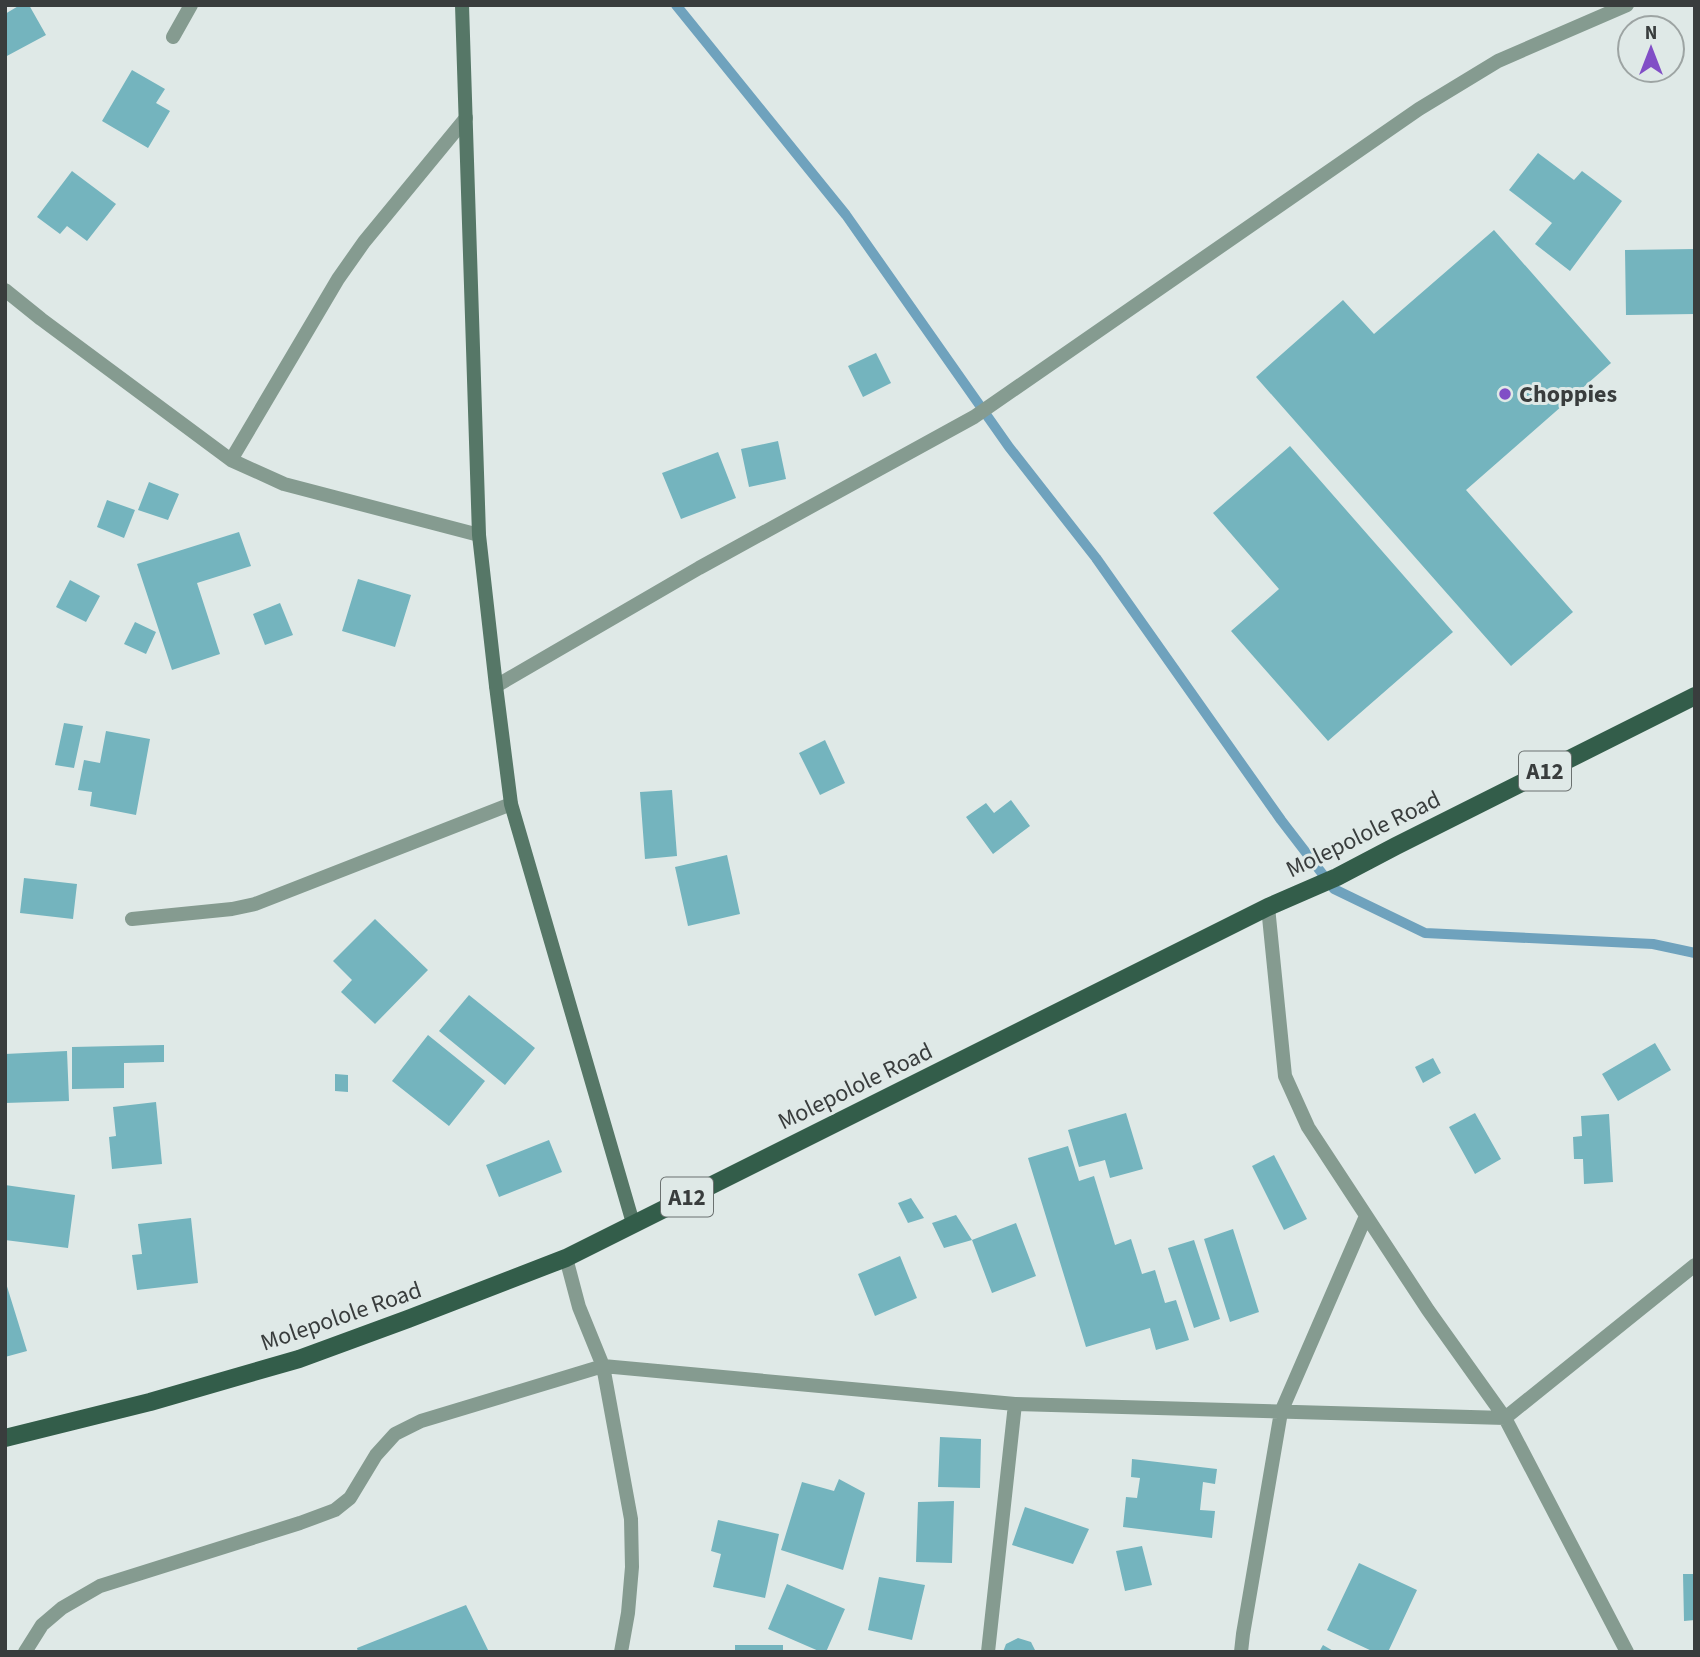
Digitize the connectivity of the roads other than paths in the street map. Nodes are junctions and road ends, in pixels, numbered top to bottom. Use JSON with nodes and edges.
{"nodes":[{"id":1,"x":191,"y":5,"type":"edge"},
{"id":2,"x":462,"y":5,"type":"edge"},
{"id":3,"x":1627,"y":5,"type":"edge"},
{"id":4,"x":173,"y":37,"type":"dead end"},
{"id":5,"x":466,"y":118,"type":"junction"},
{"id":6,"x":5,"y":290,"type":"edge"},
{"id":7,"x":231,"y":460,"type":"junction"},
{"id":8,"x":479,"y":535,"type":"junction"},
{"id":9,"x":496,"y":686,"type":"junction"},
{"id":10,"x":1695,"y":696,"type":"edge"},
{"id":11,"x":511,"y":804,"type":"junction"},
{"id":12,"x":1268,"y":907,"type":"junction"},
{"id":13,"x":132,"y":919,"type":"dead end"},
{"id":14,"x":1366,"y":1216,"type":"junction"},
{"id":15,"x":633,"y":1223,"type":"junction"},
{"id":16,"x":566,"y":1258,"type":"junction"},
{"id":17,"x":1695,"y":1265,"type":"edge"},
{"id":18,"x":603,"y":1366,"type":"junction"},
{"id":19,"x":1015,"y":1404,"type":"junction"},
{"id":20,"x":1281,"y":1412,"type":"junction"},
{"id":21,"x":1505,"y":1418,"type":"junction"},
{"id":22,"x":5,"y":1438,"type":"edge"},
{"id":23,"x":25,"y":1652,"type":"edge"},
{"id":24,"x":621,"y":1652,"type":"edge"},
{"id":25,"x":988,"y":1652,"type":"edge"},
{"id":26,"x":1241,"y":1652,"type":"edge"},
{"id":27,"x":1627,"y":1652,"type":"edge"}],
"edges":[{"from":1,"to":4,"type":"street"},
{"from":2,"to":5,"type":"street"},
{"from":3,"to":9,"type":"street"},
{"from":5,"to":7,"type":"street"},
{"from":5,"to":8,"type":"street"},
{"from":6,"to":7,"type":"street"},
{"from":7,"to":8,"type":"street"},
{"from":8,"to":9,"type":"street"},
{"from":9,"to":11,"type":"street"},
{"from":10,"to":12,"type":"main road","name":"Molepolole Road","number":"A12"},
{"from":11,"to":13,"type":"street"},
{"from":11,"to":15,"type":"street"},
{"from":12,"to":14,"type":"street"},
{"from":12,"to":15,"type":"main road","name":"Molepolole Road","number":"A12"},
{"from":14,"to":20,"type":"street"},
{"from":14,"to":21,"type":"street"},
{"from":15,"to":16,"type":"main road","name":"Molepolole Road","number":"A12"},
{"from":16,"to":18,"type":"street"},
{"from":16,"to":22,"type":"main road","name":"Molepolole Road","number":"A12"},
{"from":17,"to":21,"type":"street"},
{"from":18,"to":19,"type":"street"},
{"from":18,"to":23,"type":"street"},
{"from":18,"to":24,"type":"street"},
{"from":19,"to":20,"type":"street"},
{"from":19,"to":25,"type":"street"},
{"from":20,"to":21,"type":"street"},
{"from":20,"to":26,"type":"street"},
{"from":21,"to":27,"type":"street"}]}
